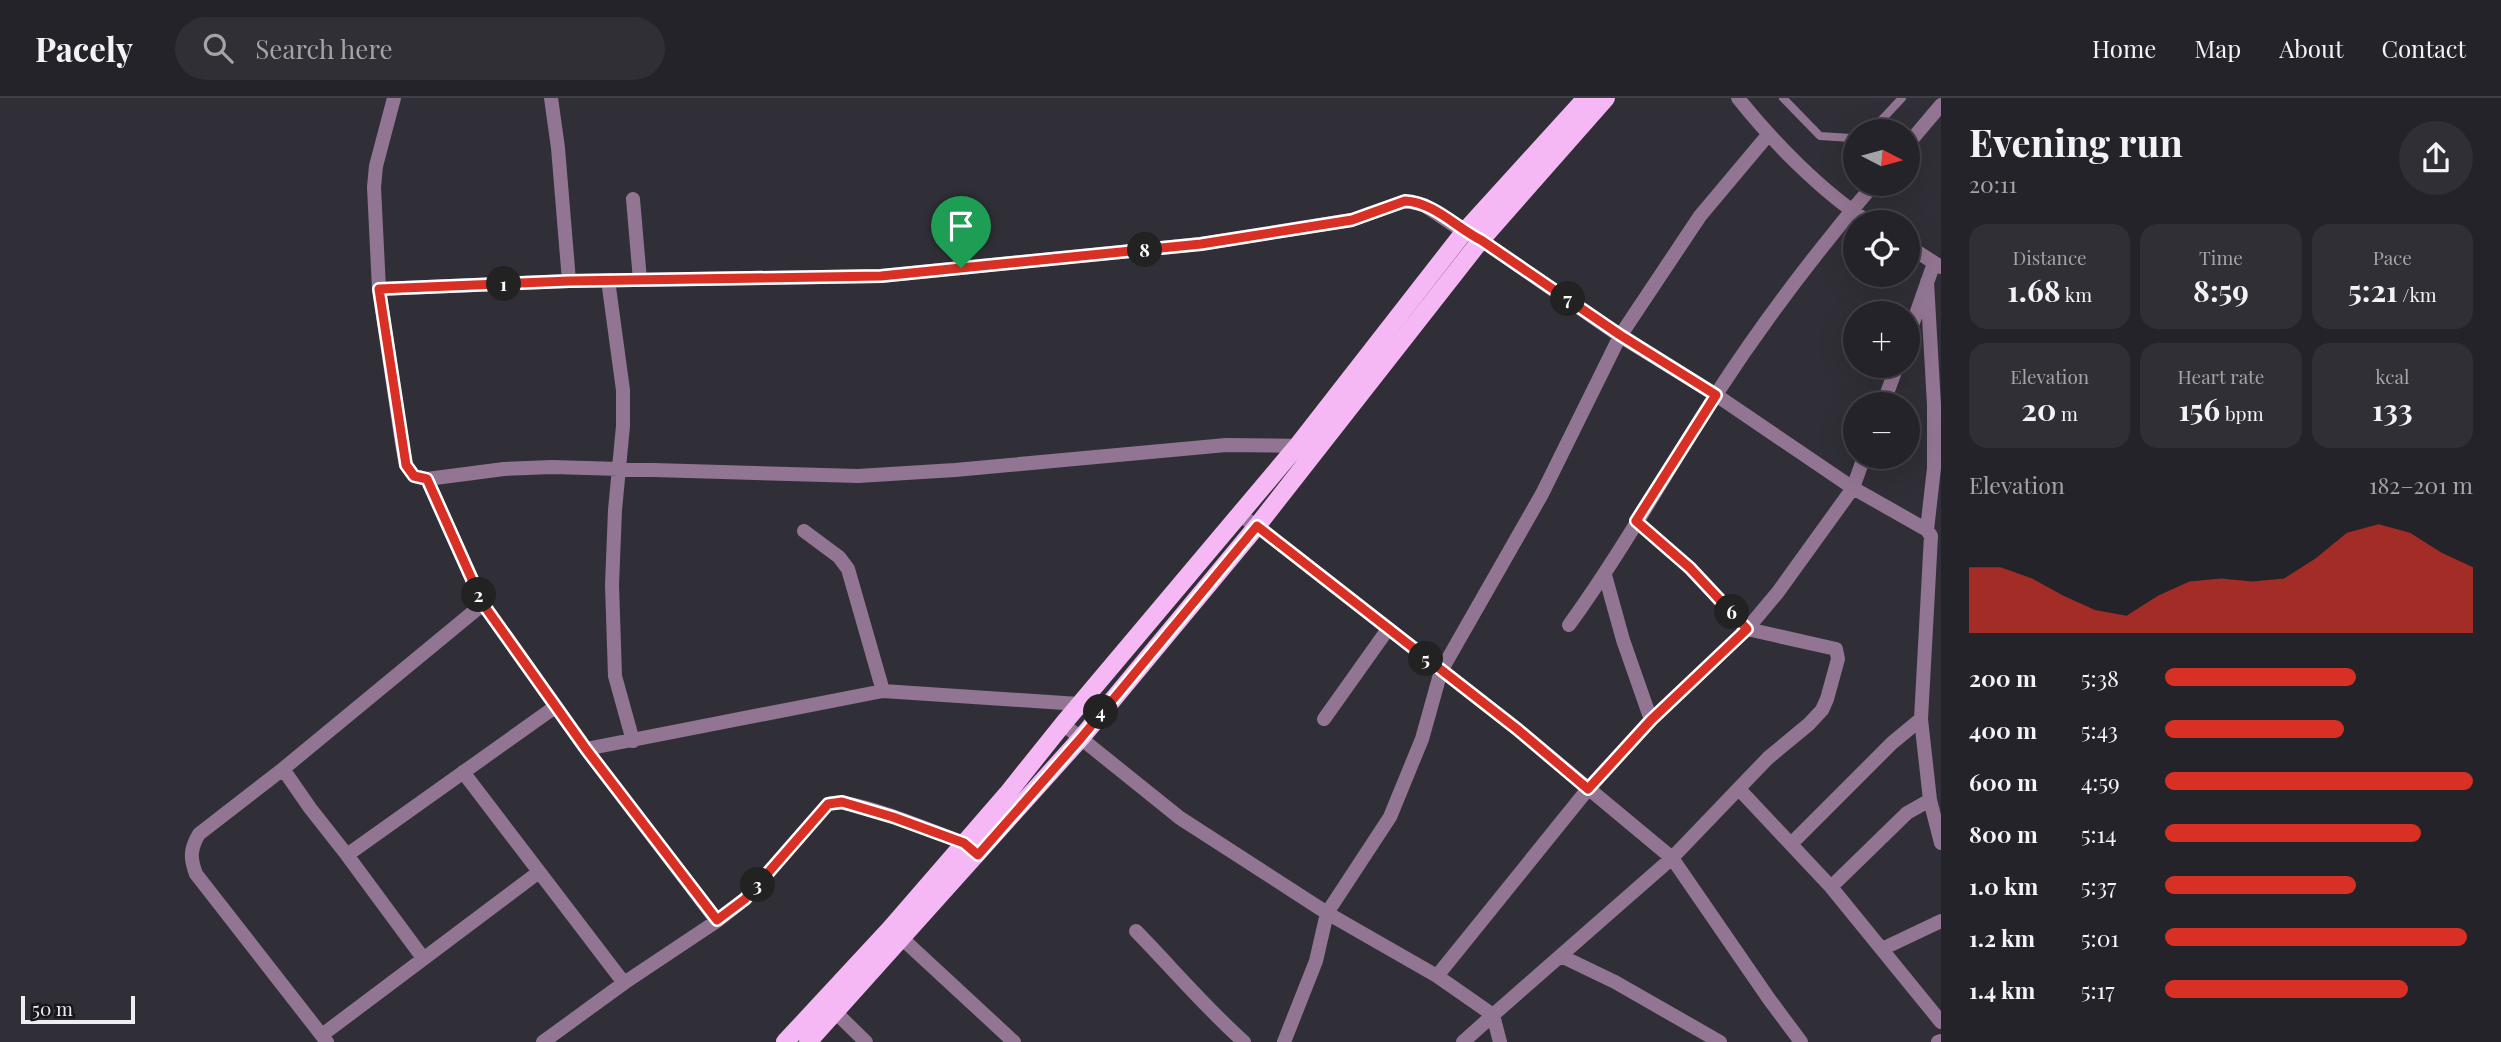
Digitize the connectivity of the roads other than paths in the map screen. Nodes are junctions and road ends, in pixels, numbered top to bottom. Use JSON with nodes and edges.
{"nodes":[{"id":1,"x":394,"y":98,"type":"edge"},
{"id":2,"x":551,"y":98,"type":"edge"},
{"id":3,"x":1586,"y":98,"type":"edge"},
{"id":4,"x":1606,"y":98,"type":"edge"},
{"id":5,"x":1738,"y":98,"type":"edge"},
{"id":6,"x":1783,"y":98,"type":"edge"},
{"id":7,"x":1902,"y":98,"type":"edge"},
{"id":8,"x":1941,"y":105,"type":"edge"},
{"id":9,"x":1882,"y":119,"type":"edge"},
{"id":10,"x":1920,"y":130,"type":"edge"},
{"id":11,"x":1768,"y":135,"type":"junction"},
{"id":12,"x":1843,"y":137,"type":"edge"},
{"id":13,"x":1864,"y":196,"type":"edge"},
{"id":14,"x":633,"y":199,"type":"dead end"},
{"id":15,"x":1850,"y":210,"type":"edge"},
{"id":16,"x":1852,"y":210,"type":"edge"},
{"id":17,"x":1843,"y":221,"type":"edge"},
{"id":18,"x":1464,"y":232,"type":"junction"},
{"id":19,"x":1481,"y":240,"type":"junction"},
{"id":20,"x":1920,"y":254,"type":"edge"},
{"id":21,"x":1938,"y":265,"type":"edge"},
{"id":22,"x":608,"y":280,"type":"junction"},
{"id":23,"x":640,"y":280,"type":"junction"},
{"id":24,"x":569,"y":281,"type":"junction"},
{"id":25,"x":1927,"y":282,"type":"junction"},
{"id":26,"x":379,"y":289,"type":"junction"},
{"id":27,"x":1920,"y":302,"type":"edge"},
{"id":28,"x":1620,"y":335,"type":"junction"},
{"id":29,"x":1716,"y":395,"type":"junction"},
{"id":30,"x":1298,"y":444,"type":"junction"},
{"id":31,"x":1319,"y":448,"type":"junction"},
{"id":32,"x":619,"y":469,"type":"junction"},
{"id":33,"x":1860,"y":469,"type":"edge"},
{"id":34,"x":427,"y":479,"type":"junction"},
{"id":35,"x":1853,"y":488,"type":"junction"},
{"id":36,"x":1239,"y":515,"type":"junction"},
{"id":37,"x":1636,"y":521,"type":"junction"},
{"id":38,"x":1257,"y":526,"type":"junction"},
{"id":39,"x":1927,"y":530,"type":"junction"},
{"id":40,"x":804,"y":531,"type":"dead end"},
{"id":41,"x":1605,"y":575,"type":"junction"},
{"id":42,"x":483,"y":604,"type":"junction"},
{"id":43,"x":1569,"y":625,"type":"dead end"},
{"id":44,"x":1388,"y":629,"type":"junction"},
{"id":45,"x":1747,"y":629,"type":"junction"},
{"id":46,"x":1441,"y":671,"type":"junction"},
{"id":47,"x":883,"y":691,"type":"junction"},
{"id":48,"x":1079,"y":704,"type":"junction"},
{"id":49,"x":555,"y":707,"type":"junction"},
{"id":50,"x":1098,"y":715,"type":"junction"},
{"id":51,"x":1324,"y":719,"type":"dead end"},
{"id":52,"x":1921,"y":719,"type":"junction"},
{"id":53,"x":1651,"y":720,"type":"junction"},
{"id":54,"x":1063,"y":724,"type":"junction"},
{"id":55,"x":1081,"y":738,"type":"junction"},
{"id":56,"x":633,"y":741,"type":"junction"},
{"id":57,"x":586,"y":749,"type":"junction"},
{"id":58,"x":283,"y":769,"type":"junction"},
{"id":59,"x":463,"y":772,"type":"junction"},
{"id":60,"x":1588,"y":789,"type":"junction"},
{"id":61,"x":1739,"y":789,"type":"junction"},
{"id":62,"x":1007,"y":794,"type":"junction"},
{"id":63,"x":1930,"y":800,"type":"junction"},
{"id":64,"x":1018,"y":810,"type":"junction"},
{"id":65,"x":1938,"y":819,"type":"edge"},
{"id":66,"x":964,"y":843,"type":"junction"},
{"id":67,"x":1941,"y":843,"type":"edge"},
{"id":68,"x":1791,"y":844,"type":"junction"},
{"id":69,"x":347,"y":855,"type":"junction"},
{"id":70,"x":978,"y":855,"type":"junction"},
{"id":71,"x":1672,"y":858,"type":"junction"},
{"id":72,"x":539,"y":872,"type":"junction"},
{"id":73,"x":1831,"y":887,"type":"junction"},
{"id":74,"x":1326,"y":913,"type":"junction"},
{"id":75,"x":717,"y":920,"type":"junction"},
{"id":76,"x":1941,"y":921,"type":"edge"},
{"id":77,"x":1136,"y":931,"type":"dead end"},
{"id":78,"x":897,"y":933,"type":"junction"},
{"id":79,"x":1882,"y":949,"type":"junction"},
{"id":80,"x":1561,"y":956,"type":"junction"},
{"id":81,"x":423,"y":958,"type":"junction"},
{"id":82,"x":1437,"y":976,"type":"junction"},
{"id":83,"x":624,"y":983,"type":"junction"},
{"id":84,"x":830,"y":1007,"type":"junction"},
{"id":85,"x":1493,"y":1016,"type":"junction"},
{"id":86,"x":1941,"y":1022,"type":"edge"},
{"id":87,"x":324,"y":1038,"type":"edge"},
{"id":88,"x":544,"y":1042,"type":"edge"},
{"id":89,"x":785,"y":1042,"type":"edge"},
{"id":90,"x":808,"y":1042,"type":"edge"},
{"id":91,"x":866,"y":1042,"type":"edge"},
{"id":92,"x":1013,"y":1042,"type":"edge"},
{"id":93,"x":1244,"y":1042,"type":"edge"},
{"id":94,"x":1284,"y":1042,"type":"edge"},
{"id":95,"x":1463,"y":1042,"type":"edge"},
{"id":96,"x":1500,"y":1042,"type":"edge"},
{"id":97,"x":1720,"y":1042,"type":"edge"},
{"id":98,"x":1801,"y":1042,"type":"edge"}],
"edges":[{"from":1,"to":26,"type":"street"},
{"from":2,"to":24,"type":"street"},
{"from":3,"to":18,"type":"main road"},
{"from":4,"to":19,"type":"main road"},
{"from":5,"to":11,"type":"street"},
{"from":6,"to":12,"type":"lane"},
{"from":7,"to":9,"type":"lane"},
{"from":8,"to":10,"type":"street"},
{"from":11,"to":15,"type":"street"},
{"from":11,"to":28,"type":"street"},
{"from":13,"to":16,"type":"street"},
{"from":14,"to":23,"type":"street"},
{"from":17,"to":29,"type":"street"},
{"from":18,"to":19,"type":"street"},
{"from":18,"to":23,"type":"street"},
{"from":18,"to":30,"type":"main road"},
{"from":19,"to":28,"type":"street"},
{"from":19,"to":31,"type":"main road"},
{"from":20,"to":21,"type":"street"},
{"from":21,"to":25,"type":"street"},
{"from":22,"to":23,"type":"street"},
{"from":22,"to":24,"type":"street"},
{"from":22,"to":32,"type":"street"},
{"from":24,"to":26,"type":"street"},
{"from":25,"to":27,"type":"street"},
{"from":25,"to":39,"type":"street"},
{"from":26,"to":34,"type":"street"},
{"from":28,"to":29,"type":"street"},
{"from":28,"to":46,"type":"street"},
{"from":29,"to":35,"type":"street"},
{"from":29,"to":37,"type":"street"},
{"from":30,"to":31,"type":"street"},
{"from":30,"to":32,"type":"street"},
{"from":30,"to":36,"type":"main road"},
{"from":31,"to":38,"type":"main road"},
{"from":32,"to":34,"type":"street"},
{"from":32,"to":56,"type":"street"},
{"from":33,"to":35,"type":"street"},
{"from":34,"to":42,"type":"street"},
{"from":35,"to":39,"type":"street"},
{"from":35,"to":45,"type":"street"},
{"from":36,"to":38,"type":"street"},
{"from":36,"to":48,"type":"main road"},
{"from":37,"to":41,"type":"street"},
{"from":37,"to":45,"type":"street"},
{"from":38,"to":44,"type":"street"},
{"from":38,"to":50,"type":"main road"},
{"from":39,"to":52,"type":"street"},
{"from":40,"to":47,"type":"street"},
{"from":41,"to":43,"type":"street"},
{"from":41,"to":53,"type":"street"},
{"from":42,"to":49,"type":"street"},
{"from":42,"to":58,"type":"street"},
{"from":44,"to":46,"type":"street"},
{"from":44,"to":51,"type":"street"},
{"from":45,"to":53,"type":"street"},
{"from":45,"to":61,"type":"street"},
{"from":46,"to":60,"type":"street"},
{"from":46,"to":74,"type":"street"},
{"from":47,"to":48,"type":"street"},
{"from":47,"to":56,"type":"street"},
{"from":48,"to":50,"type":"street"},
{"from":48,"to":54,"type":"main road"},
{"from":49,"to":57,"type":"street"},
{"from":49,"to":59,"type":"street"},
{"from":50,"to":55,"type":"main road"},
{"from":52,"to":63,"type":"street"},
{"from":52,"to":68,"type":"street"},
{"from":53,"to":60,"type":"street"},
{"from":54,"to":55,"type":"street"},
{"from":54,"to":62,"type":"main road"},
{"from":55,"to":64,"type":"main road"},
{"from":55,"to":74,"type":"street"},
{"from":56,"to":57,"type":"street"},
{"from":57,"to":75,"type":"street"},
{"from":58,"to":69,"type":"street"},
{"from":58,"to":87,"type":"street"},
{"from":59,"to":69,"type":"street"},
{"from":59,"to":72,"type":"street"},
{"from":60,"to":71,"type":"street"},
{"from":60,"to":82,"type":"street"},
{"from":61,"to":68,"type":"street"},
{"from":61,"to":71,"type":"street"},
{"from":62,"to":64,"type":"main road"},
{"from":62,"to":66,"type":"main road"},
{"from":63,"to":65,"type":"street"},
{"from":63,"to":73,"type":"street"},
{"from":64,"to":70,"type":"main road"},
{"from":65,"to":67,"type":"street"},
{"from":66,"to":70,"type":"street"},
{"from":66,"to":75,"type":"street"},
{"from":66,"to":78,"type":"main road"},
{"from":68,"to":73,"type":"street"},
{"from":69,"to":81,"type":"street"},
{"from":70,"to":78,"type":"main road"},
{"from":71,"to":80,"type":"street"},
{"from":71,"to":98,"type":"street"},
{"from":72,"to":81,"type":"street"},
{"from":72,"to":83,"type":"street"},
{"from":73,"to":79,"type":"street"},
{"from":74,"to":82,"type":"street"},
{"from":74,"to":94,"type":"street"},
{"from":75,"to":83,"type":"street"},
{"from":76,"to":79,"type":"street"},
{"from":77,"to":93,"type":"street"},
{"from":78,"to":84,"type":"main road"},
{"from":78,"to":92,"type":"street"},
{"from":79,"to":86,"type":"street"},
{"from":80,"to":85,"type":"street"},
{"from":80,"to":97,"type":"street"},
{"from":81,"to":87,"type":"street"},
{"from":82,"to":85,"type":"street"},
{"from":83,"to":88,"type":"street"},
{"from":84,"to":89,"type":"main road"},
{"from":84,"to":90,"type":"main road"},
{"from":84,"to":91,"type":"street"},
{"from":85,"to":95,"type":"street"},
{"from":85,"to":96,"type":"street"}]}
